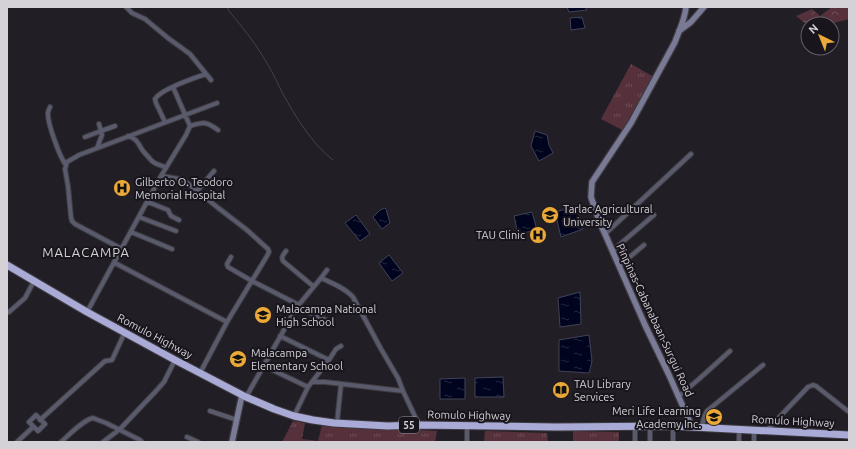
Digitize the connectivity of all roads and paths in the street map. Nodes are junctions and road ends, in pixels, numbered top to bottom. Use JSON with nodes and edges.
{"nodes":[{"id":1,"x":126,"y":7,"type":"edge"},
{"id":2,"x":686,"y":7,"type":"edge"},
{"id":3,"x":704,"y":7,"type":"edge"},
{"id":4,"x":679,"y":32,"type":"junction"},
{"id":5,"x":206,"y":74,"type":"junction"},
{"id":6,"x":211,"y":80,"type":"dead end"},
{"id":7,"x":173,"y":87,"type":"junction"},
{"id":8,"x":217,"y":103,"type":"dead end"},
{"id":9,"x":50,"y":107,"type":"dead end"},
{"id":10,"x":184,"y":115,"type":"junction"},
{"id":11,"x":165,"y":122,"type":"junction"},
{"id":12,"x":99,"y":124,"type":"dead end"},
{"id":13,"x":115,"y":126,"type":"dead end"},
{"id":14,"x":190,"y":126,"type":"junction"},
{"id":15,"x":218,"y":130,"type":"dead end"},
{"id":16,"x":101,"y":131,"type":"junction"},
{"id":17,"x":140,"y":132,"type":"junction"},
{"id":18,"x":128,"y":136,"type":"junction"},
{"id":19,"x":85,"y":137,"type":"dead end"},
{"id":20,"x":139,"y":143,"type":"junction"},
{"id":21,"x":97,"y":148,"type":"junction"},
{"id":22,"x":691,"y":154,"type":"dead end"},
{"id":23,"x":66,"y":165,"type":"junction"},
{"id":24,"x":166,"y":168,"type":"junction"},
{"id":25,"x":214,"y":171,"type":"dead end"},
{"id":26,"x":162,"y":176,"type":"junction"},
{"id":27,"x":197,"y":191,"type":"junction"},
{"id":28,"x":148,"y":202,"type":"junction"},
{"id":29,"x":654,"y":215,"type":"dead end"},
{"id":30,"x":140,"y":217,"type":"junction"},
{"id":31,"x":179,"y":220,"type":"dead end"},
{"id":32,"x":176,"y":231,"type":"dead end"},
{"id":33,"x":131,"y":232,"type":"junction"},
{"id":34,"x":605,"y":234,"type":"junction"},
{"id":35,"x":644,"y":245,"type":"dead end"},
{"id":36,"x":122,"y":249,"type":"junction"},
{"id":37,"x":172,"y":249,"type":"dead end"},
{"id":38,"x":286,"y":251,"type":"dead end"},
{"id":39,"x":612,"y":251,"type":"junction"},
{"id":40,"x":230,"y":257,"type":"dead end"},
{"id":41,"x":115,"y":263,"type":"junction"},
{"id":42,"x":7,"y":265,"type":"edge"},
{"id":43,"x":618,"y":266,"type":"junction"},
{"id":44,"x":327,"y":270,"type":"dead end"},
{"id":45,"x":320,"y":278,"type":"junction"},
{"id":46,"x":252,"y":281,"type":"junction"},
{"id":47,"x":34,"y":282,"type":"junction"},
{"id":48,"x":313,"y":286,"type":"junction"},
{"id":49,"x":298,"y":306,"type":"junction"},
{"id":50,"x":9,"y":312,"type":"dead end"},
{"id":51,"x":87,"y":312,"type":"junction"},
{"id":52,"x":328,"y":321,"type":"dead end"},
{"id":53,"x":228,"y":322,"type":"junction"},
{"id":54,"x":125,"y":332,"type":"junction"},
{"id":55,"x":280,"y":336,"type":"junction"},
{"id":56,"x":341,"y":346,"type":"dead end"},
{"id":57,"x":730,"y":351,"type":"dead end"},
{"id":58,"x":175,"y":360,"type":"junction"},
{"id":59,"x":329,"y":360,"type":"junction"},
{"id":60,"x":763,"y":365,"type":"dead end"},
{"id":61,"x":264,"y":366,"type":"junction"},
{"id":62,"x":200,"y":373,"type":"junction"},
{"id":63,"x":312,"y":382,"type":"junction"},
{"id":64,"x":341,"y":384,"type":"junction"},
{"id":65,"x":308,"y":387,"type":"junction"},
{"id":66,"x":403,"y":391,"type":"junction"},
{"id":67,"x":244,"y":396,"type":"junction"},
{"id":68,"x":679,"y":396,"type":"junction"},
{"id":69,"x":210,"y":411,"type":"dead end"},
{"id":70,"x":849,"y":412,"type":"edge"},
{"id":71,"x":294,"y":416,"type":"junction"},
{"id":72,"x":40,"y":420,"type":"junction"},
{"id":73,"x":237,"y":420,"type":"junction"},
{"id":74,"x":337,"y":423,"type":"junction"},
{"id":75,"x":419,"y":425,"type":"junction"},
{"id":76,"x":467,"y":426,"type":"junction"},
{"id":77,"x":635,"y":426,"type":"junction"},
{"id":78,"x":650,"y":426,"type":"junction"},
{"id":79,"x":672,"y":426,"type":"junction"},
{"id":80,"x":34,"y":427,"type":"junction"},
{"id":81,"x":692,"y":427,"type":"junction"},
{"id":82,"x":702,"y":427,"type":"junction"},
{"id":83,"x":120,"y":429,"type":"junction"},
{"id":84,"x":739,"y":429,"type":"junction"},
{"id":85,"x":754,"y":430,"type":"junction"},
{"id":86,"x":766,"y":430,"type":"junction"},
{"id":87,"x":849,"y":436,"type":"edge"},
{"id":88,"x":187,"y":437,"type":"dead end"},
{"id":89,"x":17,"y":442,"type":"edge"},
{"id":90,"x":61,"y":442,"type":"edge"},
{"id":91,"x":103,"y":442,"type":"edge"},
{"id":92,"x":142,"y":442,"type":"edge"},
{"id":93,"x":198,"y":442,"type":"edge"},
{"id":94,"x":232,"y":442,"type":"edge"},
{"id":95,"x":467,"y":442,"type":"edge"},
{"id":96,"x":635,"y":442,"type":"edge"},
{"id":97,"x":650,"y":442,"type":"edge"},
{"id":98,"x":673,"y":442,"type":"edge"},
{"id":99,"x":739,"y":442,"type":"edge"},
{"id":100,"x":754,"y":442,"type":"edge"}],
"edges":[{"from":1,"to":5,"type":"street"},
{"from":2,"to":4,"type":"street","name":"Pinpinas-Cabanabaan-Surgui Road"},
{"from":3,"to":4,"type":"street"},
{"from":4,"to":34,"type":"street","name":"Pinpinas-Cabanabaan-Surgui Road"},
{"from":5,"to":6,"type":"street"},
{"from":5,"to":7,"type":"street"},
{"from":7,"to":10,"type":"street"},
{"from":7,"to":11,"type":"street"},
{"from":8,"to":10,"type":"street"},
{"from":9,"to":23,"type":"street"},
{"from":10,"to":11,"type":"street"},
{"from":10,"to":14,"type":"street"},
{"from":11,"to":17,"type":"street"},
{"from":12,"to":16,"type":"street"},
{"from":13,"to":16,"type":"street"},
{"from":14,"to":15,"type":"street"},
{"from":14,"to":24,"type":"street"},
{"from":16,"to":19,"type":"street"},
{"from":16,"to":21,"type":"street"},
{"from":17,"to":18,"type":"street"},
{"from":17,"to":20,"type":"street"},
{"from":18,"to":20,"type":"street"},
{"from":18,"to":21,"type":"street"},
{"from":20,"to":24,"type":"street"},
{"from":21,"to":23,"type":"street"},
{"from":22,"to":34,"type":"street"},
{"from":23,"to":36,"type":"street"},
{"from":24,"to":26,"type":"street"},
{"from":25,"to":27,"type":"street"},
{"from":26,"to":27,"type":"street"},
{"from":26,"to":28,"type":"street"},
{"from":27,"to":46,"type":"street"},
{"from":28,"to":30,"type":"street"},
{"from":28,"to":31,"type":"street"},
{"from":29,"to":39,"type":"street"},
{"from":30,"to":32,"type":"street"},
{"from":30,"to":33,"type":"street"},
{"from":33,"to":36,"type":"street"},
{"from":33,"to":37,"type":"street"},
{"from":34,"to":39,"type":"street","name":"Pinpinas-Cabanabaan-Surgui Road"},
{"from":35,"to":43,"type":"street"},
{"from":36,"to":41,"type":"street"},
{"from":38,"to":48,"type":"street"},
{"from":39,"to":43,"type":"street","name":"Pinpinas-Cabanabaan-Surgui Road"},
{"from":40,"to":46,"type":"street"},
{"from":41,"to":51,"type":"street"},
{"from":41,"to":53,"type":"street"},
{"from":42,"to":47,"type":"highway","name":"Romulo Highway","number":"55"},
{"from":43,"to":68,"type":"street","name":"Pinpinas-Cabanabaan-Surgui Road"},
{"from":44,"to":45,"type":"street"},
{"from":45,"to":48,"type":"street"},
{"from":45,"to":66,"type":"street"},
{"from":46,"to":49,"type":"street"},
{"from":46,"to":53,"type":"street"},
{"from":47,"to":50,"type":"street"},
{"from":47,"to":51,"type":"highway","name":"Romulo Highway","number":"55"},
{"from":48,"to":49,"type":"street"},
{"from":49,"to":52,"type":"street"},
{"from":49,"to":55,"type":"street"},
{"from":51,"to":54,"type":"highway","name":"Romulo Highway","number":"55"},
{"from":53,"to":62,"type":"street"},
{"from":54,"to":58,"type":"highway","name":"Romulo Highway","number":"55"},
{"from":54,"to":72,"type":"street"},
{"from":55,"to":59,"type":"street"},
{"from":55,"to":61,"type":"street"},
{"from":56,"to":59,"type":"street"},
{"from":57,"to":68,"type":"street"},
{"from":58,"to":62,"type":"highway","name":"Romulo Highway","number":"55"},
{"from":58,"to":83,"type":"street"},
{"from":59,"to":63,"type":"street"},
{"from":60,"to":82,"type":"street"},
{"from":61,"to":65,"type":"street"},
{"from":61,"to":67,"type":"street"},
{"from":62,"to":67,"type":"highway","name":"Romulo Highway","number":"55"},
{"from":63,"to":64,"type":"street"},
{"from":63,"to":65,"type":"street"},
{"from":64,"to":66,"type":"street"},
{"from":64,"to":74,"type":"street"},
{"from":65,"to":71,"type":"street"},
{"from":66,"to":75,"type":"street"},
{"from":67,"to":71,"type":"highway","name":"Romulo Highway","number":"55"},
{"from":67,"to":73,"type":"street"},
{"from":68,"to":81,"type":"street","name":"Pinpinas-Cabanabaan-Surgui Road"},
{"from":69,"to":73,"type":"street"},
{"from":70,"to":86,"type":"street"},
{"from":71,"to":74,"type":"highway","name":"Romulo Highway","number":"55"},
{"from":72,"to":80,"type":"street"},
{"from":72,"to":80,"type":"street"},
{"from":73,"to":94,"type":"street"},
{"from":74,"to":75,"type":"highway","name":"Romulo Highway","number":"55"},
{"from":75,"to":76,"type":"highway","name":"Romulo Highway","number":"55"},
{"from":76,"to":77,"type":"highway","name":"Romulo Highway","number":"55"},
{"from":76,"to":95,"type":"street"},
{"from":77,"to":78,"type":"highway","name":"Romulo Highway","number":"55"},
{"from":77,"to":96,"type":"street"},
{"from":78,"to":79,"type":"highway","name":"Romulo Highway","number":"55"},
{"from":78,"to":97,"type":"street"},
{"from":79,"to":81,"type":"highway","name":"Romulo Highway","number":"55"},
{"from":79,"to":98,"type":"street"},
{"from":80,"to":89,"type":"street"},
{"from":81,"to":82,"type":"highway","name":"Romulo Highway","number":"55"},
{"from":82,"to":84,"type":"highway","name":"Romulo Highway","number":"55"},
{"from":83,"to":90,"type":"street"},
{"from":83,"to":91,"type":"street"},
{"from":83,"to":92,"type":"street"},
{"from":84,"to":85,"type":"highway","name":"Romulo Highway","number":"55"},
{"from":84,"to":99,"type":"street"},
{"from":85,"to":86,"type":"highway","name":"Romulo Highway","number":"55"},
{"from":85,"to":100,"type":"street"},
{"from":86,"to":87,"type":"highway","name":"Romulo Highway","number":"55"},
{"from":88,"to":93,"type":"street"}]}
